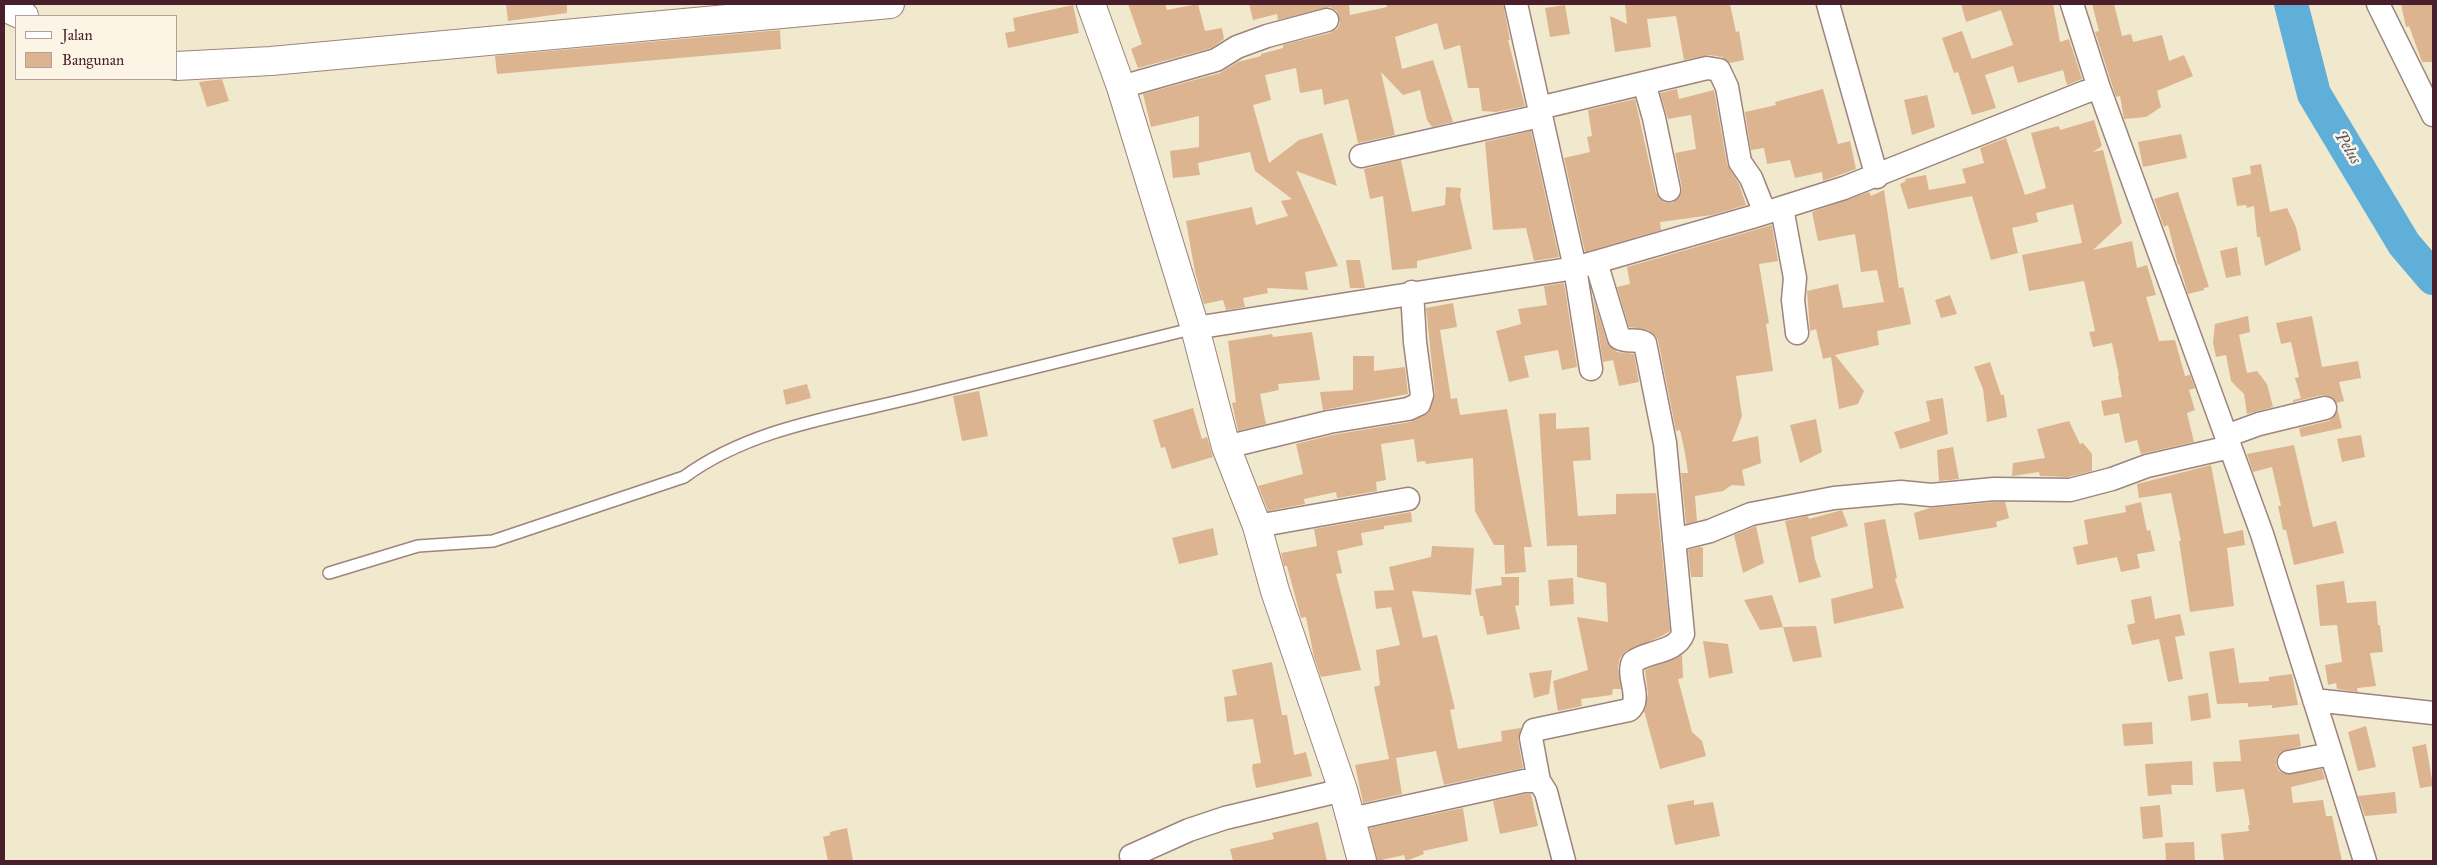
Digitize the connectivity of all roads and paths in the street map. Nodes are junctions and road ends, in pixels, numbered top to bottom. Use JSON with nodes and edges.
{"nodes":[{"id":1,"x":890,"y":4,"type":"edge"},
{"id":2,"x":1091,"y":4,"type":"edge"},
{"id":3,"x":1516,"y":4,"type":"edge"},
{"id":4,"x":1828,"y":4,"type":"edge"},
{"id":5,"x":2072,"y":4,"type":"edge"},
{"id":6,"x":2378,"y":4,"type":"edge"},
{"id":7,"x":4,"y":7,"type":"edge"},
{"id":8,"x":22,"y":15,"type":"edge"},
{"id":9,"x":1327,"y":20,"type":"dead end"},
{"id":10,"x":178,"y":66,"type":"edge"},
{"id":11,"x":2425,"y":79,"type":"edge"},
{"id":12,"x":1644,"y":83,"type":"junction"},
{"id":13,"x":1121,"y":87,"type":"junction"},
{"id":14,"x":2099,"y":88,"type":"junction"},
{"id":15,"x":1540,"y":112,"type":"junction"},
{"id":16,"x":2433,"y":115,"type":"edge"},
{"id":17,"x":1361,"y":156,"type":"dead end"},
{"id":18,"x":1877,"y":177,"type":"junction"},
{"id":19,"x":1669,"y":190,"type":"dead end"},
{"id":20,"x":1773,"y":210,"type":"junction"},
{"id":21,"x":1586,"y":265,"type":"junction"},
{"id":22,"x":1412,"y":292,"type":"junction"},
{"id":23,"x":1195,"y":328,"type":"junction"},
{"id":24,"x":1797,"y":333,"type":"dead end"},
{"id":25,"x":1591,"y":369,"type":"dead end"},
{"id":26,"x":2325,"y":408,"type":"dead end"},
{"id":27,"x":2228,"y":442,"type":"junction"},
{"id":28,"x":1226,"y":446,"type":"junction"},
{"id":29,"x":1408,"y":499,"type":"dead end"},
{"id":30,"x":1258,"y":526,"type":"junction"},
{"id":31,"x":1674,"y":540,"type":"junction"},
{"id":32,"x":328,"y":573,"type":"dead end"},
{"id":33,"x":2314,"y":700,"type":"junction"},
{"id":34,"x":2433,"y":713,"type":"edge"},
{"id":35,"x":2331,"y":754,"type":"junction"},
{"id":36,"x":2289,"y":762,"type":"dead end"},
{"id":37,"x":1539,"y":781,"type":"junction"},
{"id":38,"x":1344,"y":790,"type":"junction"},
{"id":39,"x":1351,"y":819,"type":"junction"},
{"id":40,"x":1131,"y":856,"type":"dead end"},
{"id":41,"x":1362,"y":861,"type":"edge"},
{"id":42,"x":1564,"y":861,"type":"edge"},
{"id":43,"x":2365,"y":861,"type":"edge"}],
"edges":[{"from":1,"to":10,"type":"street"},
{"from":2,"to":13,"type":"street"},
{"from":3,"to":15,"type":"street"},
{"from":4,"to":18,"type":"street"},
{"from":5,"to":14,"type":"street"},
{"from":6,"to":11,"type":"street"},
{"from":7,"to":8,"type":"street"},
{"from":9,"to":13,"type":"street"},
{"from":11,"to":16,"type":"street"},
{"from":12,"to":15,"type":"street"},
{"from":12,"to":19,"type":"street"},
{"from":12,"to":20,"type":"street"},
{"from":13,"to":23,"type":"street"},
{"from":14,"to":18,"type":"street"},
{"from":14,"to":27,"type":"street"},
{"from":15,"to":17,"type":"street"},
{"from":15,"to":21,"type":"street"},
{"from":18,"to":20,"type":"street"},
{"from":20,"to":21,"type":"street"},
{"from":20,"to":24,"type":"street"},
{"from":21,"to":22,"type":"street"},
{"from":21,"to":25,"type":"street"},
{"from":21,"to":31,"type":"street"},
{"from":22,"to":23,"type":"street"},
{"from":22,"to":28,"type":"street"},
{"from":23,"to":28,"type":"street"},
{"from":23,"to":32,"type":"lane"},
{"from":26,"to":27,"type":"street"},
{"from":27,"to":31,"type":"street"},
{"from":27,"to":33,"type":"street"},
{"from":28,"to":30,"type":"street"},
{"from":29,"to":30,"type":"street"},
{"from":30,"to":38,"type":"street"},
{"from":31,"to":37,"type":"street"},
{"from":33,"to":34,"type":"street"},
{"from":33,"to":35,"type":"street"},
{"from":35,"to":36,"type":"street"},
{"from":35,"to":43,"type":"street"},
{"from":37,"to":39,"type":"street"},
{"from":37,"to":42,"type":"street"},
{"from":38,"to":39,"type":"street"},
{"from":38,"to":40,"type":"street"},
{"from":39,"to":41,"type":"street"}]}
